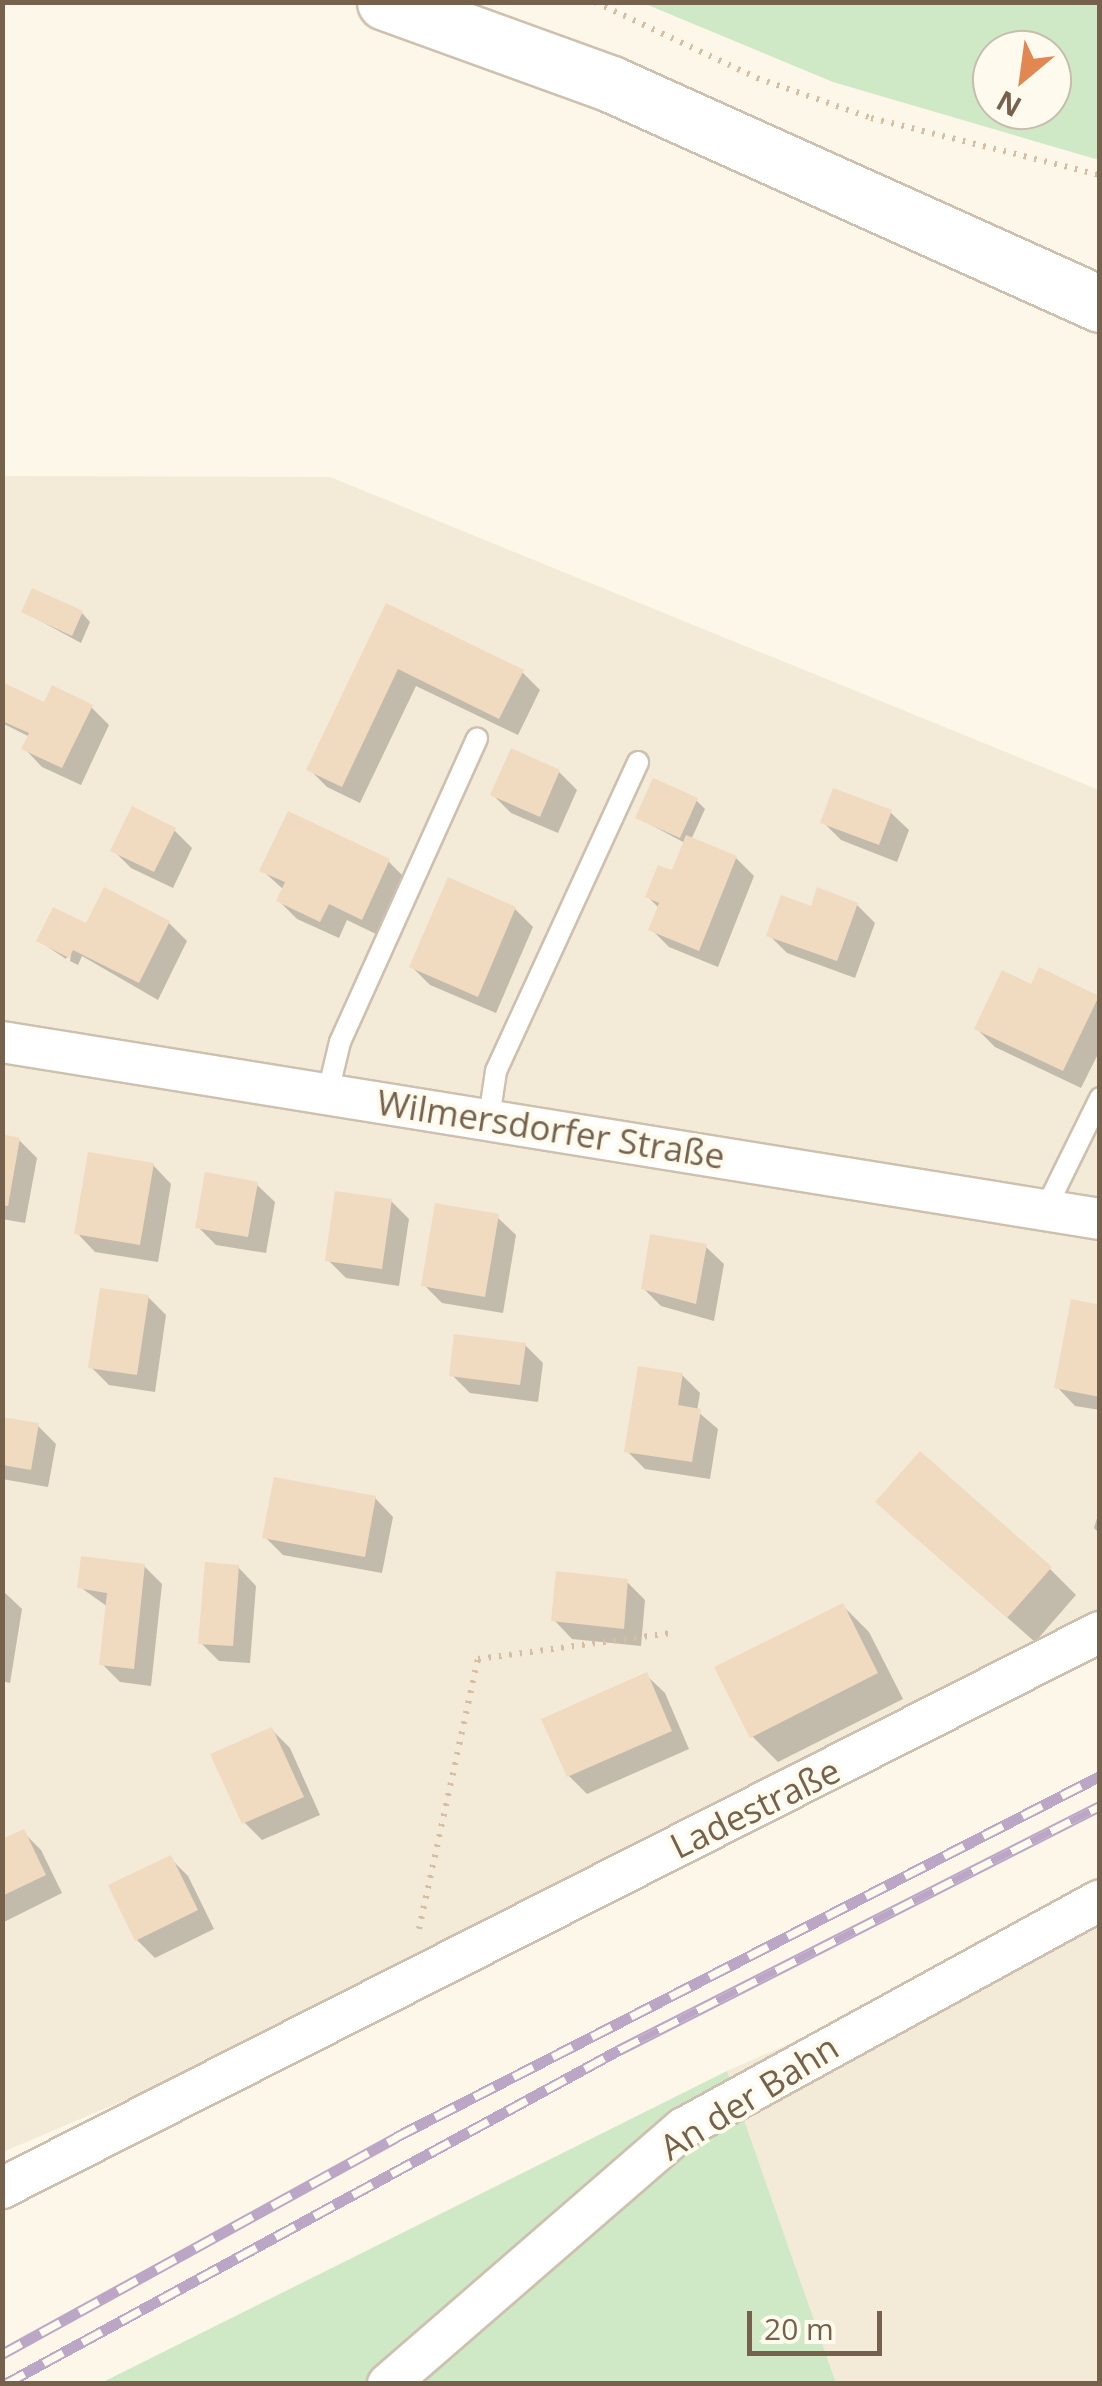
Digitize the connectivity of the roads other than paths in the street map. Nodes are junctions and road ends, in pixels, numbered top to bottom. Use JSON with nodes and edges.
{"nodes":[{"id":1,"x":386,"y":2,"type":"edge"},
{"id":2,"x":1100,"y":304,"type":"edge"},
{"id":3,"x":477,"y":738,"type":"dead end"},
{"id":4,"x":638,"y":762,"type":"dead end"},
{"id":5,"x":2,"y":1042,"type":"edge"},
{"id":6,"x":328,"y":1092,"type":"junction"},
{"id":7,"x":1100,"y":1098,"type":"edge"},
{"id":8,"x":489,"y":1118,"type":"junction"},
{"id":9,"x":1045,"y":1210,"type":"junction"},
{"id":10,"x":1100,"y":1219,"type":"edge"},
{"id":11,"x":1100,"y":1632,"type":"edge"},
{"id":12,"x":1100,"y":1900,"type":"edge"},
{"id":13,"x":2,"y":2188,"type":"edge"},
{"id":14,"x":388,"y":2384,"type":"edge"}],
"edges":[{"from":1,"to":2,"type":"main road"},
{"from":3,"to":6,"type":"lane"},
{"from":4,"to":8,"type":"lane"},
{"from":5,"to":6,"type":"street","name":"Wilmersdorfer Straße"},
{"from":6,"to":8,"type":"street","name":"Wilmersdorfer Straße"},
{"from":7,"to":9,"type":"lane"},
{"from":8,"to":9,"type":"street","name":"Wilmersdorfer Straße"},
{"from":9,"to":10,"type":"street","name":"Wilmersdorfer Straße"},
{"from":11,"to":13,"type":"street","name":"Ladestraße"},
{"from":12,"to":14,"type":"street","name":"An der Bahn"}]}
